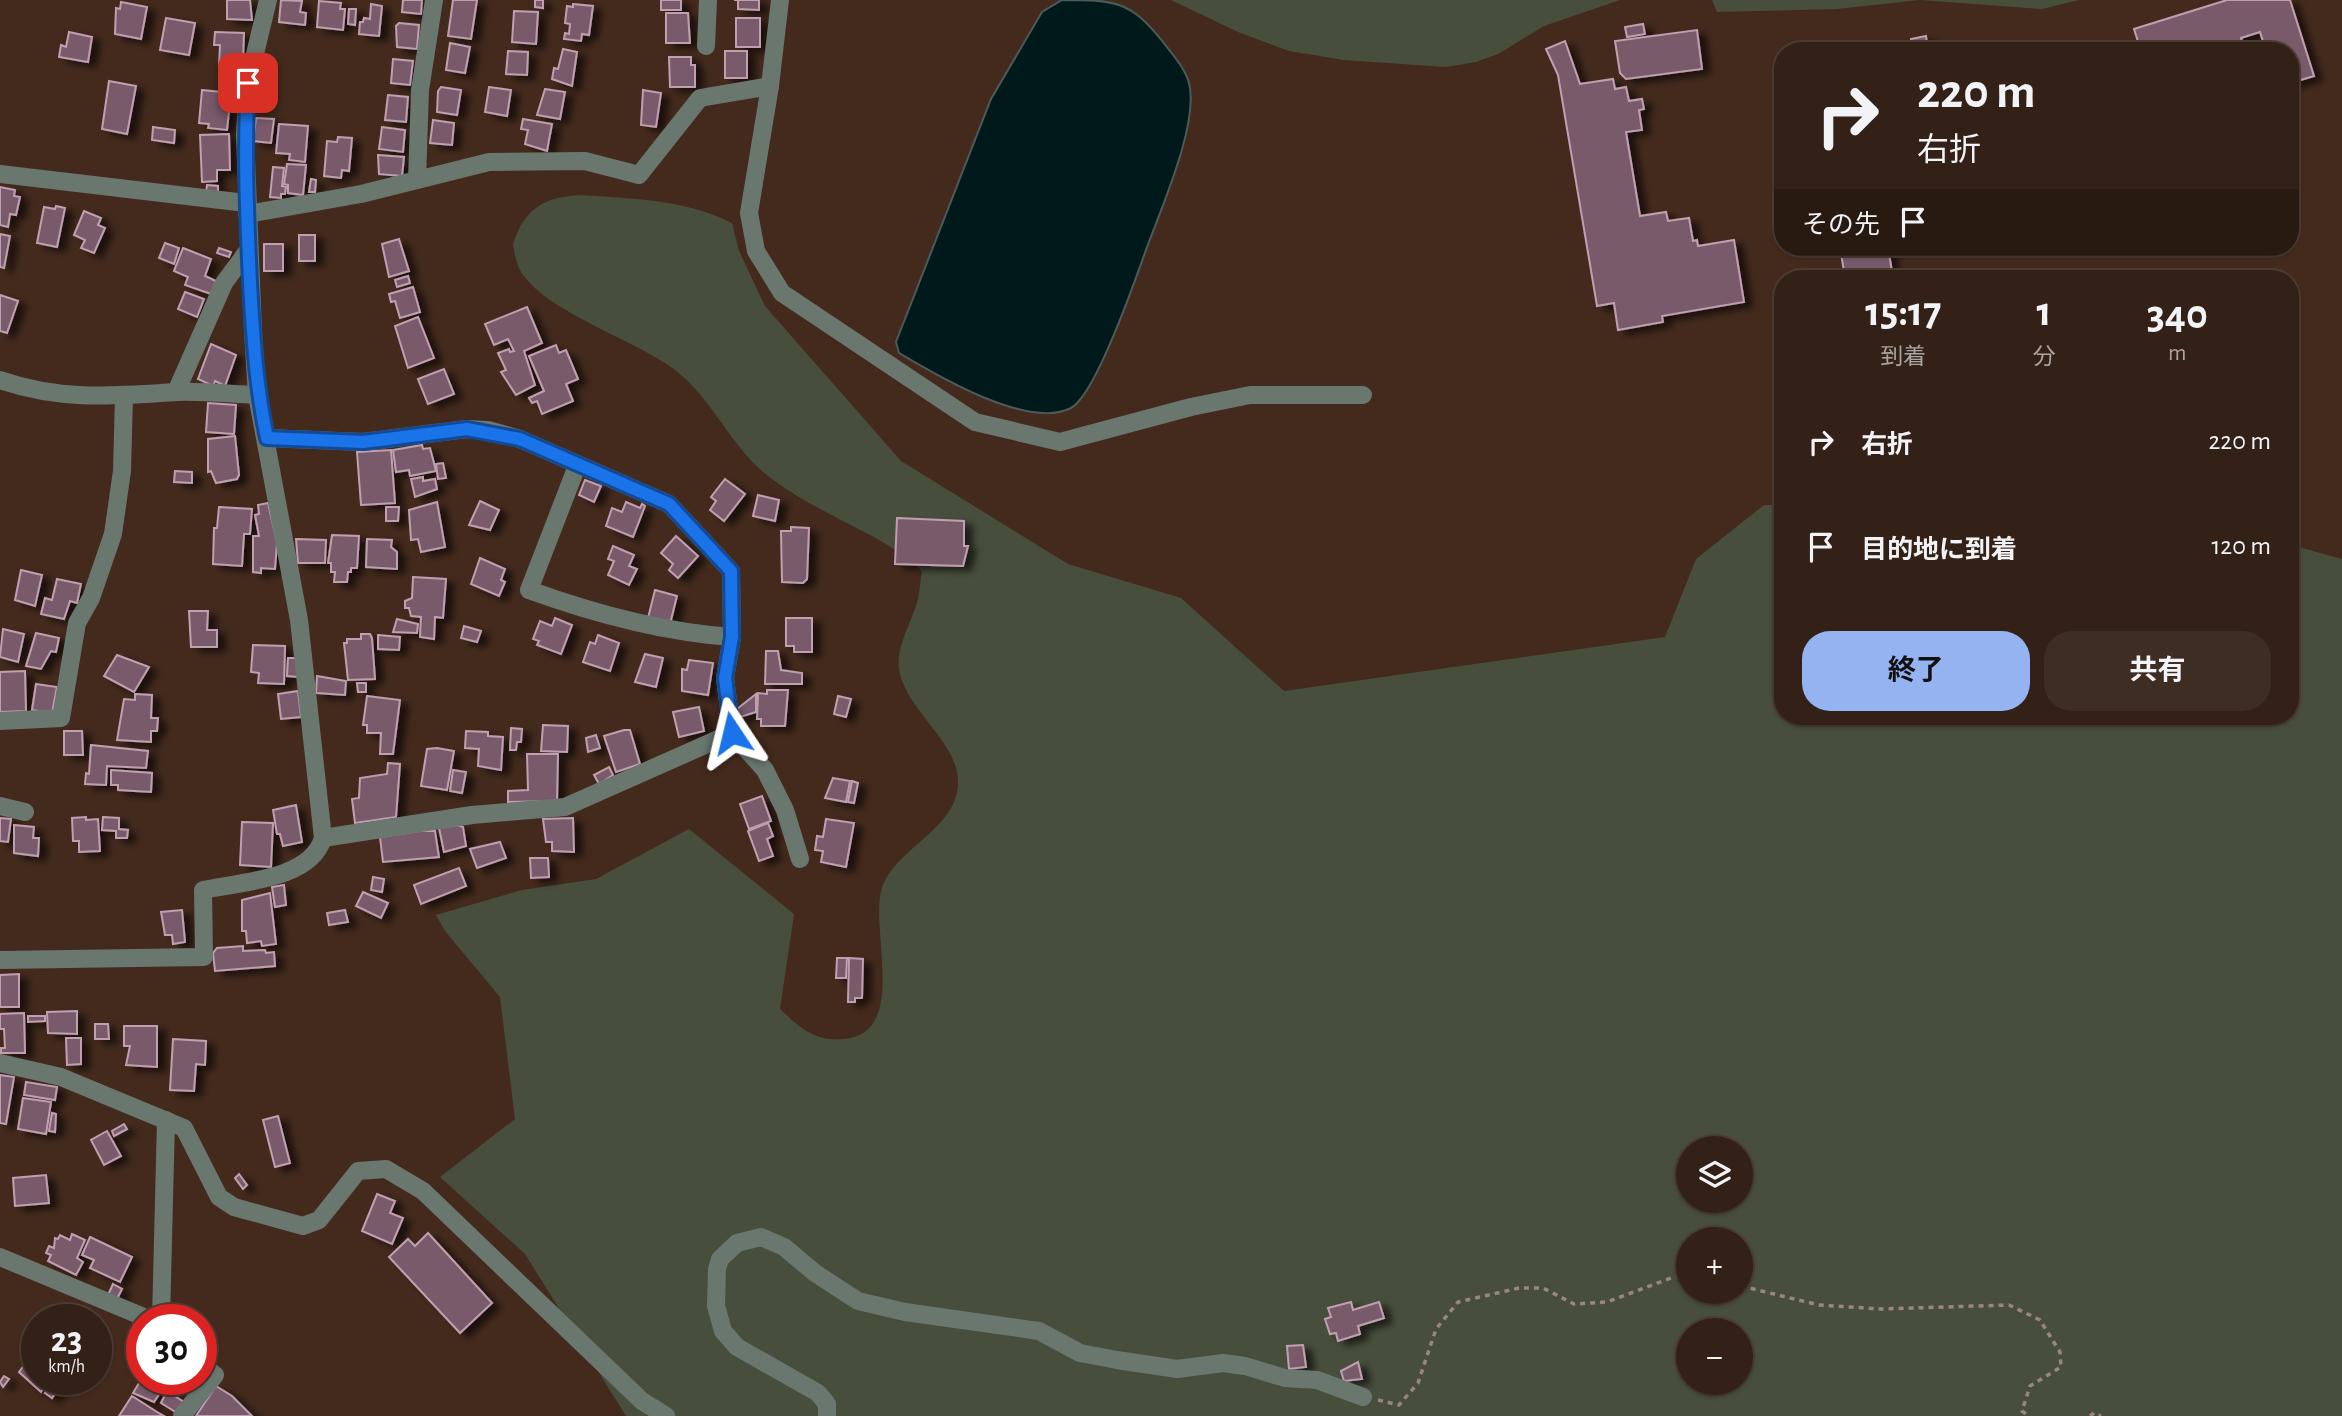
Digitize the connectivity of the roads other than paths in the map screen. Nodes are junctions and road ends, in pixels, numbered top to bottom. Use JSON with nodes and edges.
{"nodes":[{"id":1,"x":268,"y":0,"type":"edge"},
{"id":2,"x":434,"y":0,"type":"edge"},
{"id":3,"x":708,"y":0,"type":"edge"},
{"id":4,"x":780,"y":0,"type":"edge"},
{"id":5,"x":706,"y":46,"type":"dead end"},
{"id":6,"x":770,"y":86,"type":"junction"},
{"id":7,"x":0,"y":174,"type":"edge"},
{"id":8,"x":417,"y":180,"type":"junction"},
{"id":9,"x":247,"y":209,"type":"junction"},
{"id":10,"x":249,"y":249,"type":"junction"},
{"id":11,"x":0,"y":380,"type":"edge"},
{"id":12,"x":176,"y":392,"type":"junction"},
{"id":13,"x":257,"y":394,"type":"junction"},
{"id":14,"x":1363,"y":395,"type":"dead end"},
{"id":15,"x":124,"y":396,"type":"junction"},
{"id":16,"x":267,"y":438,"type":"junction"},
{"id":17,"x":577,"y":466,"type":"junction"},
{"id":18,"x":732,"y":637,"type":"junction"},
{"id":19,"x":0,"y":721,"type":"edge"},
{"id":20,"x":732,"y":733,"type":"junction"},
{"id":21,"x":0,"y":806,"type":"edge"},
{"id":22,"x":25,"y":812,"type":"dead end"},
{"id":23,"x":323,"y":838,"type":"junction"},
{"id":24,"x":800,"y":859,"type":"dead end"},
{"id":25,"x":0,"y":960,"type":"edge"},
{"id":26,"x":0,"y":1063,"type":"edge"},
{"id":27,"x":166,"y":1120,"type":"junction"},
{"id":28,"x":0,"y":1257,"type":"edge"},
{"id":29,"x":161,"y":1304,"type":"edge"},
{"id":30,"x":126,"y":1310,"type":"edge"},
{"id":31,"x":199,"y":1395,"type":"edge"},
{"id":32,"x":1363,"y":1397,"type":"road end"},
{"id":33,"x":182,"y":1416,"type":"edge"},
{"id":34,"x":666,"y":1416,"type":"edge"},
{"id":35,"x":827,"y":1416,"type":"edge"}],
"edges":[{"from":1,"to":9,"type":"street"},
{"from":2,"to":8,"type":"street"},
{"from":3,"to":5,"type":"street"},
{"from":4,"to":6,"type":"street"},
{"from":6,"to":8,"type":"street"},
{"from":6,"to":14,"type":"street"},
{"from":7,"to":9,"type":"street"},
{"from":8,"to":9,"type":"street"},
{"from":9,"to":10,"type":"street"},
{"from":10,"to":12,"type":"street"},
{"from":10,"to":13,"type":"street"},
{"from":11,"to":15,"type":"street"},
{"from":12,"to":13,"type":"street"},
{"from":12,"to":15,"type":"street"},
{"from":13,"to":16,"type":"street"},
{"from":15,"to":19,"type":"street"},
{"from":16,"to":17,"type":"street"},
{"from":16,"to":23,"type":"street"},
{"from":17,"to":18,"type":"street"},
{"from":17,"to":18,"type":"street"},
{"from":18,"to":20,"type":"street"},
{"from":20,"to":23,"type":"street"},
{"from":20,"to":24,"type":"street"},
{"from":21,"to":22,"type":"street"},
{"from":23,"to":25,"type":"street"},
{"from":26,"to":27,"type":"street"},
{"from":27,"to":29,"type":"street"},
{"from":27,"to":34,"type":"street"},
{"from":28,"to":30,"type":"street"},
{"from":31,"to":33,"type":"street"},
{"from":32,"to":35,"type":"street"}]}
